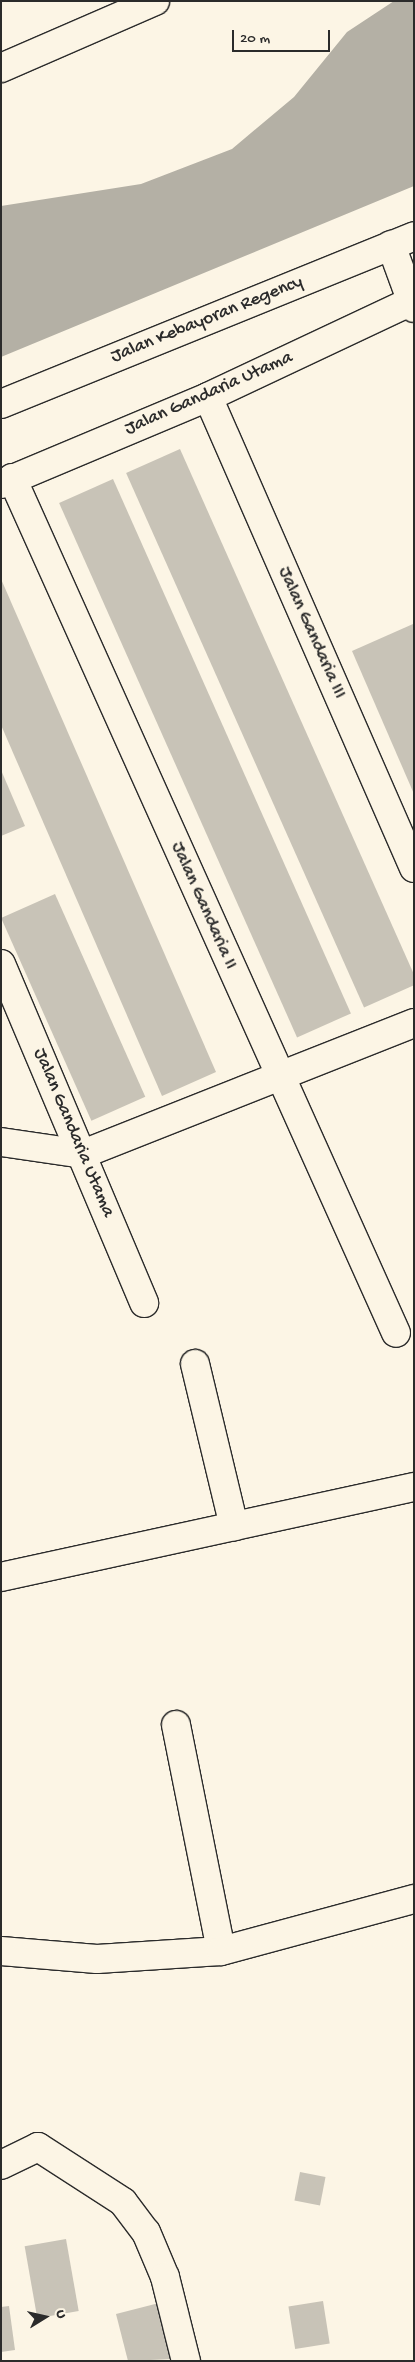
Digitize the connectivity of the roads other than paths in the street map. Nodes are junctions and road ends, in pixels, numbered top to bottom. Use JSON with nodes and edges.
{"nodes":[{"id":1,"x":155,"y":1,"type":"edge"},
{"id":2,"x":1,"y":68,"type":"edge"},
{"id":3,"x":402,"y":241,"type":"edge"},
{"id":4,"x":413,"y":303,"type":"edge"},
{"id":5,"x":208,"y":398,"type":"junction"},
{"id":6,"x":1,"y":404,"type":"edge"},
{"id":7,"x":7,"y":481,"type":"edge"},
{"id":8,"x":414,"y":868,"type":"edge"},
{"id":9,"x":1,"y":964,"type":"edge"},
{"id":10,"x":414,"y":1023,"type":"edge"},
{"id":11,"x":279,"y":1076,"type":"junction"},
{"id":12,"x":1,"y":1142,"type":"edge"},
{"id":13,"x":82,"y":1154,"type":"junction"},
{"id":14,"x":144,"y":1304,"type":"dead end"},
{"id":15,"x":396,"y":1333,"type":"dead end"},
{"id":16,"x":195,"y":1364,"type":"dead end"},
{"id":17,"x":414,"y":1487,"type":"edge"},
{"id":18,"x":234,"y":1526,"type":"junction"},
{"id":19,"x":1,"y":1577,"type":"edge"},
{"id":20,"x":176,"y":1725,"type":"dead end"},
{"id":21,"x":414,"y":1899,"type":"edge"},
{"id":22,"x":1,"y":1951,"type":"edge"},
{"id":23,"x":222,"y":1951,"type":"junction"},
{"id":24,"x":1,"y":2165,"type":"edge"},
{"id":25,"x":186,"y":2361,"type":"edge"}],
"edges":[{"from":1,"to":2,"type":"street"},
{"from":3,"to":4,"type":"street"},
{"from":3,"to":6,"type":"street","name":"Jalan Kebayoran Regency"},
{"from":4,"to":5,"type":"street","name":"Jalan Gandaria Utama"},
{"from":5,"to":7,"type":"street","name":"Jalan Gandaria Utama"},
{"from":5,"to":8,"type":"street","name":"Jalan Gandaria III"},
{"from":7,"to":11,"type":"street","name":"Jalan Gandaria II"},
{"from":9,"to":13,"type":"street","name":"Jalan Gandaria Utama"},
{"from":10,"to":11,"type":"street"},
{"from":11,"to":13,"type":"street"},
{"from":11,"to":15,"type":"street","name":"Jalan Gandaria II"},
{"from":12,"to":13,"type":"street"},
{"from":13,"to":14,"type":"street","name":"Jalan Gandaria Utama"},
{"from":16,"to":18,"type":"street"},
{"from":17,"to":18,"type":"street"},
{"from":18,"to":19,"type":"street"},
{"from":20,"to":23,"type":"street"},
{"from":21,"to":23,"type":"street"},
{"from":22,"to":23,"type":"street"},
{"from":24,"to":25,"type":"street"}]}
